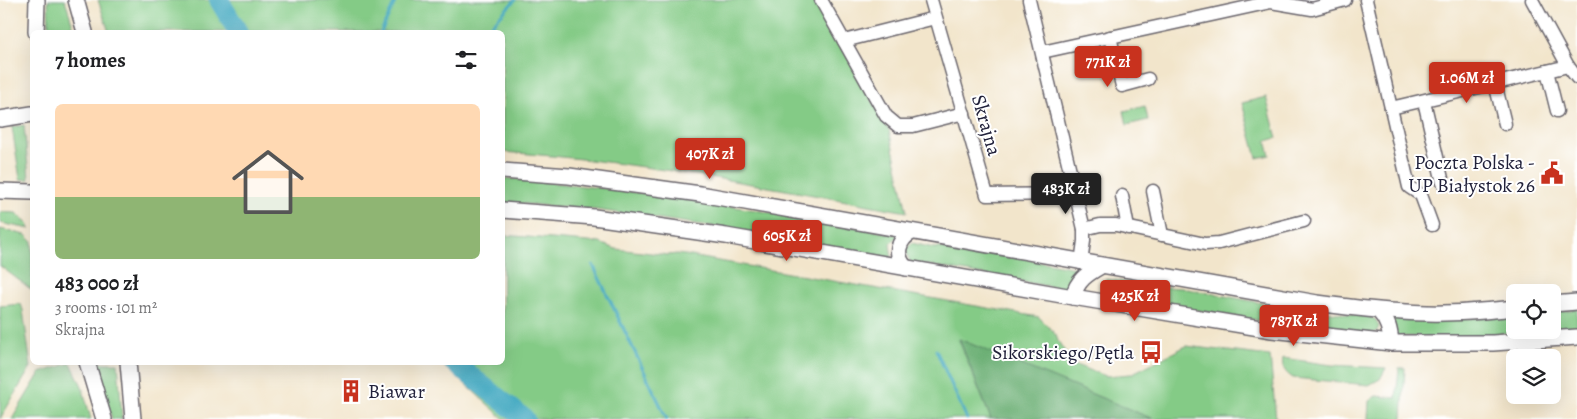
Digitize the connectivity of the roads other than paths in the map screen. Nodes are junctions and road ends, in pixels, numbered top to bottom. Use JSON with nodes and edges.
{"nodes":[{"id":1,"x":37,"y":0,"type":"edge"},
{"id":2,"x":76,"y":0,"type":"edge"},
{"id":3,"x":822,"y":0,"type":"edge"},
{"id":4,"x":931,"y":0,"type":"edge"},
{"id":5,"x":1029,"y":0,"type":"edge"},
{"id":6,"x":1345,"y":0,"type":"edge"},
{"id":7,"x":1366,"y":0,"type":"edge"},
{"id":8,"x":1532,"y":0,"type":"edge"},
{"id":9,"x":936,"y":18,"type":"junction"},
{"id":10,"x":36,"y":30,"type":"edge"},
{"id":11,"x":84,"y":30,"type":"edge"},
{"id":12,"x":1110,"y":37,"type":"junction"},
{"id":13,"x":844,"y":41,"type":"junction"},
{"id":14,"x":1042,"y":52,"type":"junction"},
{"id":15,"x":1568,"y":66,"type":"junction"},
{"id":16,"x":1547,"y":71,"type":"junction"},
{"id":17,"x":1577,"y":78,"type":"edge"},
{"id":18,"x":1148,"y":80,"type":"dead end"},
{"id":19,"x":1495,"y":83,"type":"junction"},
{"id":20,"x":1424,"y":100,"type":"junction"},
{"id":21,"x":1391,"y":108,"type":"junction"},
{"id":22,"x":1557,"y":112,"type":"dead end"},
{"id":23,"x":30,"y":114,"type":"edge"},
{"id":24,"x":964,"y":114,"type":"junction"},
{"id":25,"x":0,"y":119,"type":"edge"},
{"id":26,"x":1505,"y":124,"type":"dead end"},
{"id":27,"x":505,"y":171,"type":"edge"},
{"id":28,"x":1443,"y":183,"type":"dead end"},
{"id":29,"x":0,"y":191,"type":"edge"},
{"id":30,"x":1152,"y":191,"type":"dead end"},
{"id":31,"x":30,"y":192,"type":"edge"},
{"id":32,"x":1075,"y":194,"type":"junction"},
{"id":33,"x":1122,"y":196,"type":"dead end"},
{"id":34,"x":505,"y":210,"type":"edge"},
{"id":35,"x":1304,"y":220,"type":"dead end"},
{"id":36,"x":1432,"y":225,"type":"dead end"},
{"id":37,"x":1128,"y":228,"type":"junction"},
{"id":38,"x":1084,"y":229,"type":"junction"},
{"id":39,"x":912,"y":232,"type":"junction"},
{"id":40,"x":1162,"y":235,"type":"junction"},
{"id":41,"x":1081,"y":263,"type":"junction"},
{"id":42,"x":1101,"y":266,"type":"junction"},
{"id":43,"x":906,"y":268,"type":"junction"},
{"id":44,"x":1073,"y":297,"type":"junction"},
{"id":45,"x":1577,"y":302,"type":"edge"},
{"id":46,"x":1561,"y":303,"type":"edge"},
{"id":47,"x":1506,"y":309,"type":"edge"},
{"id":48,"x":1379,"y":311,"type":"junction"},
{"id":49,"x":1577,"y":337,"type":"edge"},
{"id":50,"x":1391,"y":343,"type":"junction"},
{"id":51,"x":89,"y":365,"type":"edge"},
{"id":52,"x":128,"y":365,"type":"edge"},
{"id":53,"x":104,"y":419,"type":"edge"},
{"id":54,"x":132,"y":419,"type":"edge"}],
"edges":[{"from":1,"to":10,"type":"main road"},
{"from":2,"to":11,"type":"main road"},
{"from":3,"to":13,"type":"street"},
{"from":4,"to":9,"type":"street","name":"Skrajna"},
{"from":5,"to":14,"type":"street"},
{"from":6,"to":12,"type":"street"},
{"from":7,"to":21,"type":"street"},
{"from":8,"to":15,"type":"street"},
{"from":9,"to":13,"type":"street"},
{"from":9,"to":24,"type":"street","name":"Skrajna"},
{"from":12,"to":14,"type":"street"},
{"from":12,"to":18,"type":"street"},
{"from":13,"to":24,"type":"street"},
{"from":14,"to":32,"type":"street"},
{"from":15,"to":16,"type":"street"},
{"from":15,"to":17,"type":"street"},
{"from":16,"to":19,"type":"street"},
{"from":16,"to":22,"type":"street"},
{"from":19,"to":20,"type":"street"},
{"from":19,"to":26,"type":"street"},
{"from":20,"to":21,"type":"street"},
{"from":20,"to":28,"type":"street"},
{"from":21,"to":36,"type":"street"},
{"from":23,"to":25,"type":"main road"},
{"from":24,"to":32,"type":"street","name":"Skrajna"},
{"from":27,"to":39,"type":"main road"},
{"from":29,"to":31,"type":"main road"},
{"from":30,"to":40,"type":"street"},
{"from":32,"to":38,"type":"street"},
{"from":33,"to":37,"type":"street"},
{"from":34,"to":43,"type":"main road"},
{"from":35,"to":40,"type":"street"},
{"from":37,"to":38,"type":"street"},
{"from":37,"to":40,"type":"street"},
{"from":38,"to":41,"type":"street"},
{"from":39,"to":41,"type":"main road"},
{"from":39,"to":43,"type":"main road"},
{"from":41,"to":42,"type":"main road"},
{"from":42,"to":44,"type":"main road"},
{"from":42,"to":48,"type":"main road"},
{"from":43,"to":44,"type":"main road"},
{"from":44,"to":50,"type":"main road"},
{"from":45,"to":46,"type":"main road"},
{"from":47,"to":48,"type":"main road"},
{"from":48,"to":50,"type":"main road"},
{"from":49,"to":50,"type":"main road"},
{"from":51,"to":53,"type":"main road"},
{"from":52,"to":54,"type":"main road"}]}
